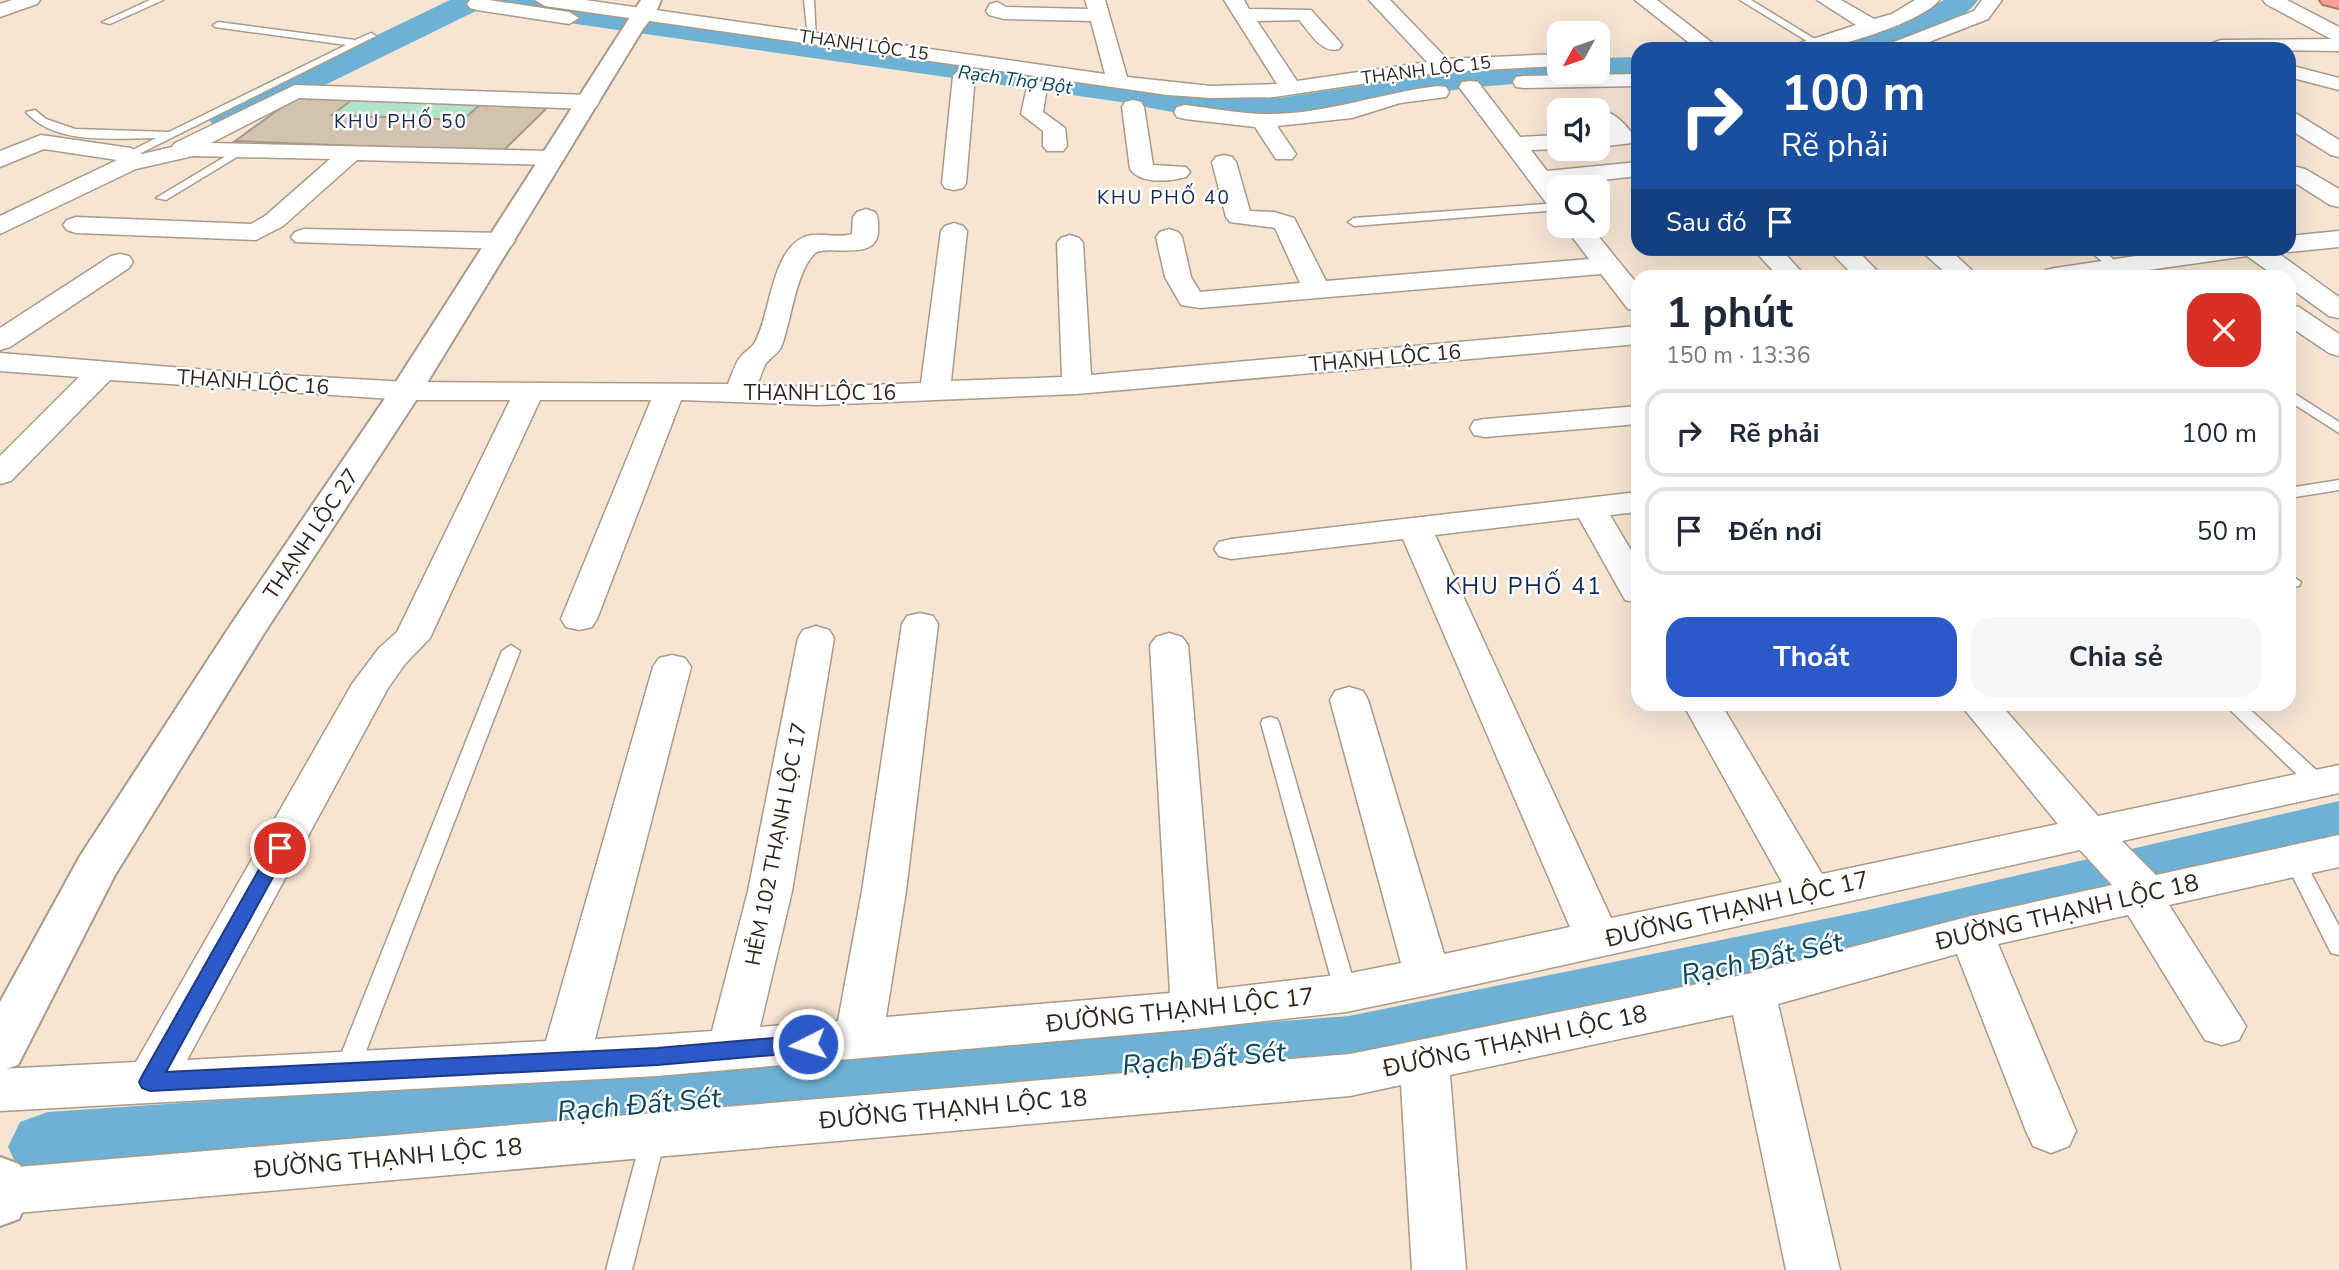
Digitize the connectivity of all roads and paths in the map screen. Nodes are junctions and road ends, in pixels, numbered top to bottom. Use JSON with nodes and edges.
{"nodes":[{"id":1,"x":30,"y":0,"type":"edge"},
{"id":2,"x":158,"y":0,"type":"edge"},
{"id":3,"x":545,"y":0,"type":"edge"},
{"id":4,"x":809,"y":0,"type":"edge"},
{"id":5,"x":1379,"y":0,"type":"edge"},
{"id":6,"x":1645,"y":0,"type":"edge"},
{"id":7,"x":1745,"y":0,"type":"edge"},
{"id":8,"x":1827,"y":0,"type":"edge"},
{"id":9,"x":1929,"y":0,"type":"edge"},
{"id":10,"x":1992,"y":0,"type":"edge"},
{"id":11,"x":2334,"y":1,"type":"edge"},
{"id":12,"x":2276,"y":2,"type":"edge"},
{"id":13,"x":477,"y":5,"type":"dead end"},
{"id":14,"x":1097,"y":7,"type":"edge"},
{"id":15,"x":998,"y":8,"type":"dead end"},
{"id":16,"x":1239,"y":8,"type":"edge"},
{"id":17,"x":0,"y":11,"type":"edge"},
{"id":18,"x":643,"y":18,"type":"edge"},
{"id":19,"x":107,"y":22,"type":"dead end"},
{"id":20,"x":218,"y":25,"type":"dead end"},
{"id":21,"x":1877,"y":26,"type":"junction"},
{"id":22,"x":2339,"y":35,"type":"edge"},
{"id":23,"x":371,"y":36,"type":"dead end"},
{"id":24,"x":1701,"y":42,"type":"edge"},
{"id":25,"x":1803,"y":42,"type":"edge"},
{"id":26,"x":1826,"y":42,"type":"edge"},
{"id":27,"x":1904,"y":42,"type":"edge"},
{"id":28,"x":1916,"y":42,"type":"edge"},
{"id":29,"x":356,"y":43,"type":"junction"},
{"id":30,"x":1332,"y":45,"type":"dead end"},
{"id":31,"x":2296,"y":45,"type":"edge"},
{"id":32,"x":2339,"y":45,"type":"edge"},
{"id":33,"x":826,"y":47,"type":"junction"},
{"id":34,"x":944,"y":57,"type":"junction"},
{"id":35,"x":1547,"y":60,"type":"edge"},
{"id":36,"x":1442,"y":66,"type":"junction"},
{"id":37,"x":927,"y":70,"type":"junction"},
{"id":38,"x":2296,"y":73,"type":"edge"},
{"id":39,"x":964,"y":76,"type":"junction"},
{"id":40,"x":1631,"y":80,"type":"edge"},
{"id":41,"x":1118,"y":82,"type":"junction"},
{"id":42,"x":2339,"y":84,"type":"edge"},
{"id":43,"x":1035,"y":87,"type":"junction"},
{"id":44,"x":1470,"y":87,"type":"junction"},
{"id":45,"x":1291,"y":89,"type":"junction"},
{"id":46,"x":588,"y":102,"type":"junction"},
{"id":47,"x":1133,"y":107,"type":"junction"},
{"id":48,"x":32,"y":112,"type":"dead end"},
{"id":49,"x":1262,"y":121,"type":"junction"},
{"id":50,"x":2296,"y":123,"type":"edge"},
{"id":51,"x":0,"y":135,"type":"edge"},
{"id":52,"x":41,"y":142,"type":"junction"},
{"id":53,"x":1547,"y":143,"type":"edge"},
{"id":54,"x":172,"y":144,"type":"junction"},
{"id":55,"x":1515,"y":144,"type":"junction"},
{"id":56,"x":1055,"y":146,"type":"dead end"},
{"id":57,"x":241,"y":150,"type":"junction"},
{"id":58,"x":2339,"y":150,"type":"edge"},
{"id":59,"x":351,"y":153,"type":"junction"},
{"id":60,"x":1284,"y":154,"type":"dead end"},
{"id":61,"x":552,"y":158,"type":"junction"},
{"id":62,"x":129,"y":159,"type":"junction"},
{"id":63,"x":0,"y":160,"type":"edge"},
{"id":64,"x":1224,"y":162,"type":"dead end"},
{"id":65,"x":1631,"y":170,"type":"edge"},
{"id":66,"x":1178,"y":172,"type":"dead end"},
{"id":67,"x":2297,"y":174,"type":"dead end"},
{"id":68,"x":1543,"y":179,"type":"junction"},
{"id":69,"x":954,"y":183,"type":"dead end"},
{"id":70,"x":1547,"y":185,"type":"edge"},
{"id":71,"x":162,"y":198,"type":"dead end"},
{"id":72,"x":2339,"y":200,"type":"edge"},
{"id":73,"x":1547,"y":205,"type":"edge"},
{"id":74,"x":866,"y":217,"type":"dead end"},
{"id":75,"x":1354,"y":222,"type":"dead end"},
{"id":76,"x":76,"y":225,"type":"dead end"},
{"id":77,"x":0,"y":226,"type":"edge"},
{"id":78,"x":954,"y":230,"type":"dead end"},
{"id":79,"x":304,"y":237,"type":"dead end"},
{"id":80,"x":1169,"y":237,"type":"dead end"},
{"id":81,"x":1587,"y":238,"type":"edge"},
{"id":82,"x":2339,"y":239,"type":"edge"},
{"id":83,"x":502,"y":241,"type":"junction"},
{"id":84,"x":1070,"y":243,"type":"dead end"},
{"id":85,"x":2296,"y":243,"type":"edge"},
{"id":86,"x":1773,"y":256,"type":"edge"},
{"id":87,"x":1848,"y":256,"type":"edge"},
{"id":88,"x":1941,"y":256,"type":"edge"},
{"id":89,"x":2102,"y":256,"type":"edge"},
{"id":90,"x":2194,"y":256,"type":"edge"},
{"id":91,"x":2206,"y":256,"type":"edge"},
{"id":92,"x":2264,"y":256,"type":"edge"},
{"id":93,"x":120,"y":262,"type":"dead end"},
{"id":94,"x":1608,"y":265,"type":"junction"},
{"id":95,"x":1786,"y":270,"type":"edge"},
{"id":96,"x":1863,"y":270,"type":"edge"},
{"id":97,"x":1958,"y":270,"type":"edge"},
{"id":98,"x":2119,"y":270,"type":"edge"},
{"id":99,"x":2130,"y":270,"type":"edge"},
{"id":100,"x":2227,"y":270,"type":"edge"},
{"id":101,"x":2284,"y":270,"type":"edge"},
{"id":102,"x":2296,"y":279,"type":"edge"},
{"id":103,"x":1317,"y":290,"type":"junction"},
{"id":104,"x":1631,"y":294,"type":"edge"},
{"id":105,"x":2339,"y":310,"type":"edge"},
{"id":106,"x":2296,"y":318,"type":"edge"},
{"id":107,"x":1631,"y":336,"type":"edge"},
{"id":108,"x":2339,"y":348,"type":"edge"},
{"id":109,"x":1,"y":358,"type":"edge"},
{"id":110,"x":102,"y":371,"type":"junction"},
{"id":111,"x":1076,"y":385,"type":"junction"},
{"id":112,"x":406,"y":391,"type":"junction"},
{"id":113,"x":529,"y":391,"type":"junction"},
{"id":114,"x":670,"y":391,"type":"junction"},
{"id":115,"x":936,"y":391,"type":"junction"},
{"id":116,"x":739,"y":393,"type":"junction"},
{"id":117,"x":2296,"y":399,"type":"edge"},
{"id":118,"x":1631,"y":416,"type":"edge"},
{"id":119,"x":1485,"y":428,"type":"dead end"},
{"id":120,"x":2339,"y":429,"type":"edge"},
{"id":121,"x":0,"y":474,"type":"edge"},
{"id":122,"x":2339,"y":485,"type":"edge"},
{"id":123,"x":2296,"y":492,"type":"edge"},
{"id":124,"x":1631,"y":503,"type":"edge"},
{"id":125,"x":1589,"y":507,"type":"junction"},
{"id":126,"x":1415,"y":528,"type":"junction"},
{"id":127,"x":1231,"y":550,"type":"dead end"},
{"id":128,"x":1631,"y":580,"type":"edge"},
{"id":129,"x":579,"y":619,"type":"dead end"},
{"id":130,"x":920,"y":624,"type":"dead end"},
{"id":131,"x":816,"y":638,"type":"dead end"},
{"id":132,"x":1169,"y":645,"type":"dead end"},
{"id":133,"x":511,"y":652,"type":"dead end"},
{"id":134,"x":672,"y":667,"type":"dead end"},
{"id":135,"x":1349,"y":700,"type":"dead end"},
{"id":136,"x":1706,"y":711,"type":"edge"},
{"id":137,"x":1985,"y":711,"type":"edge"},
{"id":138,"x":2242,"y":711,"type":"edge"},
{"id":139,"x":1270,"y":723,"type":"dead end"},
{"id":140,"x":2328,"y":781,"type":"edge"},
{"id":141,"x":2094,"y":837,"type":"junction"},
{"id":142,"x":2316,"y":855,"type":"edge"},
{"id":143,"x":1810,"y":892,"type":"junction"},
{"id":144,"x":2142,"y":892,"type":"junction"},
{"id":145,"x":1971,"y":933,"type":"junction"},
{"id":146,"x":1598,"y":940,"type":"junction"},
{"id":147,"x":2339,"y":947,"type":"edge"},
{"id":148,"x":1429,"y":977,"type":"junction"},
{"id":149,"x":1752,"y":992,"type":"junction"},
{"id":150,"x":1346,"y":993,"type":"junction"},
{"id":151,"x":1195,"y":1010,"type":"junction"},
{"id":152,"x":2222,"y":1026,"type":"dead end"},
{"id":153,"x":859,"y":1040,"type":"junction"},
{"id":154,"x":0,"y":1050,"type":"edge"},
{"id":155,"x":731,"y":1050,"type":"junction"},
{"id":156,"x":1424,"y":1058,"type":"junction"},
{"id":157,"x":565,"y":1061,"type":"junction"},
{"id":158,"x":346,"y":1072,"type":"junction"},
{"id":159,"x":150,"y":1082,"type":"junction"},
{"id":160,"x":0,"y":1090,"type":"edge"},
{"id":161,"x":2051,"y":1131,"type":"dead end"},
{"id":162,"x":654,"y":1135,"type":"junction"},
{"id":163,"x":2,"y":1191,"type":"edge"},
{"id":164,"x":619,"y":1270,"type":"edge"},
{"id":165,"x":1439,"y":1270,"type":"edge"},
{"id":166,"x":1813,"y":1270,"type":"edge"}],
"edges":[{"from":1,"to":17,"type":"street"},
{"from":2,"to":19,"type":"lane"},
{"from":3,"to":18,"type":"street","name":"THẠNH LỘC 15"},
{"from":4,"to":33,"type":"lane"},
{"from":5,"to":36,"type":"street"},
{"from":6,"to":24,"type":"street"},
{"from":7,"to":25,"type":"lane"},
{"from":8,"to":21,"type":"street"},
{"from":9,"to":21,"type":"street"},
{"from":10,"to":28,"type":"street"},
{"from":11,"to":12,"type":"street"},
{"from":12,"to":22,"type":"street"},
{"from":13,"to":18,"type":"street","name":"THẠNH LỘC 15"},
{"from":14,"to":15,"type":"street"},
{"from":14,"to":41,"type":"street"},
{"from":16,"to":30,"type":"street"},
{"from":16,"to":45,"type":"street"},
{"from":18,"to":33,"type":"street","name":"THẠNH LỘC 15"},
{"from":18,"to":46,"type":"street","name":"THẠNH LỘC 27"},
{"from":20,"to":29,"type":"lane"},
{"from":21,"to":26,"type":"street"},
{"from":21,"to":27,"type":"street"},
{"from":23,"to":29,"type":"lane"},
{"from":29,"to":54,"type":"lane"},
{"from":31,"to":32,"type":"street"},
{"from":33,"to":34,"type":"street","name":"THẠNH LỘC 15"},
{"from":33,"to":37,"type":"street","name":"THẠNH LỘC 15"},
{"from":34,"to":37,"type":"street"},
{"from":34,"to":41,"type":"street","name":"THẠNH LỘC 15"},
{"from":35,"to":36,"type":"street","name":"THẠNH LỘC 15"},
{"from":36,"to":45,"type":"street","name":"THẠNH LỘC 15"},
{"from":37,"to":39,"type":"street","name":"THẠNH LỘC 15"},
{"from":38,"to":42,"type":"street"},
{"from":39,"to":43,"type":"street","name":"THẠNH LỘC 15"},
{"from":39,"to":69,"type":"street"},
{"from":40,"to":44,"type":"street","name":"THẠNH LỘC 15"},
{"from":41,"to":45,"type":"street","name":"THẠNH LỘC 15"},
{"from":43,"to":47,"type":"street","name":"THẠNH LỘC 15"},
{"from":43,"to":56,"type":"street"},
{"from":44,"to":49,"type":"street","name":"THẠNH LỘC 15"},
{"from":44,"to":55,"type":"street"},
{"from":46,"to":54,"type":"street"},
{"from":46,"to":61,"type":"street","name":"THẠNH LỘC 27"},
{"from":47,"to":49,"type":"street","name":"THẠNH LỘC 15"},
{"from":47,"to":66,"type":"street"},
{"from":48,"to":54,"type":"lane"},
{"from":49,"to":60,"type":"street"},
{"from":50,"to":58,"type":"street"},
{"from":51,"to":52,"type":"street"},
{"from":52,"to":62,"type":"street"},
{"from":52,"to":63,"type":"street"},
{"from":53,"to":55,"type":"street"},
{"from":54,"to":57,"type":"street"},
{"from":54,"to":62,"type":"street"},
{"from":55,"to":68,"type":"street"},
{"from":57,"to":59,"type":"street"},
{"from":57,"to":71,"type":"lane"},
{"from":59,"to":61,"type":"street"},
{"from":59,"to":76,"type":"street"},
{"from":61,"to":83,"type":"street","name":"THẠNH LỘC 27"},
{"from":62,"to":77,"type":"street"},
{"from":64,"to":103,"type":"street"},
{"from":65,"to":68,"type":"street"},
{"from":67,"to":72,"type":"street"},
{"from":68,"to":70,"type":"street"},
{"from":73,"to":75,"type":"lane"},
{"from":74,"to":116,"type":"street"},
{"from":78,"to":115,"type":"street"},
{"from":79,"to":83,"type":"street"},
{"from":80,"to":103,"type":"street"},
{"from":81,"to":94,"type":"street"},
{"from":82,"to":85,"type":"street"},
{"from":83,"to":112,"type":"street","name":"THẠNH LỘC 27"},
{"from":84,"to":111,"type":"street"},
{"from":86,"to":95,"type":"street"},
{"from":87,"to":96,"type":"street"},
{"from":88,"to":97,"type":"street"},
{"from":89,"to":98,"type":"lane"},
{"from":90,"to":99,"type":"street"},
{"from":91,"to":100,"type":"street"},
{"from":92,"to":101,"type":"street"},
{"from":93,"to":109,"type":"street"},
{"from":94,"to":103,"type":"street"},
{"from":94,"to":104,"type":"street"},
{"from":102,"to":105,"type":"street"},
{"from":106,"to":108,"type":"street"},
{"from":107,"to":111,"type":"street","name":"THẠNH LỘC 16"},
{"from":109,"to":110,"type":"street","name":"THẠNH LỘC 16"},
{"from":110,"to":112,"type":"street","name":"THẠNH LỘC 16"},
{"from":110,"to":121,"type":"street"},
{"from":111,"to":115,"type":"street","name":"THẠNH LỘC 16"},
{"from":112,"to":113,"type":"street","name":"THẠNH LỘC 16"},
{"from":112,"to":154,"type":"street","name":"THẠNH LỘC 27"},
{"from":113,"to":114,"type":"street","name":"THẠNH LỘC 16"},
{"from":113,"to":159,"type":"street"},
{"from":114,"to":116,"type":"street","name":"THẠNH LỘC 16"},
{"from":114,"to":129,"type":"street"},
{"from":115,"to":116,"type":"street","name":"THẠNH LỘC 16"},
{"from":117,"to":120,"type":"lane"},
{"from":118,"to":119,"type":"street"},
{"from":122,"to":123,"type":"lane"},
{"from":124,"to":125,"type":"street"},
{"from":125,"to":126,"type":"street"},
{"from":125,"to":128,"type":"street"},
{"from":126,"to":127,"type":"street"},
{"from":126,"to":146,"type":"street"},
{"from":130,"to":153,"type":"street"},
{"from":131,"to":155,"type":"street","name":"HẺM 102 THẠNH LỘC 17"},
{"from":132,"to":151,"type":"street"},
{"from":133,"to":158,"type":"lane"},
{"from":134,"to":157,"type":"street"},
{"from":135,"to":148,"type":"street"},
{"from":136,"to":143,"type":"street"},
{"from":137,"to":141,"type":"street"},
{"from":138,"to":140,"type":"lane"},
{"from":139,"to":150,"type":"lane"},
{"from":140,"to":141,"type":"street","name":"ĐƯỜNG THẠNH LỘC 17"},
{"from":141,"to":143,"type":"street","name":"ĐƯỜNG THẠNH LỘC 17"},
{"from":141,"to":144,"type":"street"},
{"from":142,"to":144,"type":"street","name":"ĐƯỜNG THẠNH LỘC 18"},
{"from":142,"to":147,"type":"lane"},
{"from":143,"to":146,"type":"street","name":"ĐƯỜNG THẠNH LỘC 17"},
{"from":144,"to":145,"type":"street","name":"ĐƯỜNG THẠNH LỘC 18"},
{"from":144,"to":152,"type":"street"},
{"from":145,"to":149,"type":"street","name":"ĐƯỜNG THẠNH LỘC 18"},
{"from":145,"to":161,"type":"street"},
{"from":146,"to":148,"type":"street","name":"ĐƯỜNG THẠNH LỘC 17"},
{"from":148,"to":150,"type":"street","name":"ĐƯỜNG THẠNH LỘC 17"},
{"from":149,"to":156,"type":"street","name":"ĐƯỜNG THẠNH LỘC 18"},
{"from":149,"to":166,"type":"street"},
{"from":150,"to":151,"type":"street","name":"ĐƯỜNG THẠNH LỘC 17"},
{"from":151,"to":153,"type":"street","name":"ĐƯỜNG THẠNH LỘC 17"},
{"from":153,"to":155,"type":"street","name":"ĐƯỜNG THẠNH LỘC 17"},
{"from":155,"to":157,"type":"street","name":"ĐƯỜNG THẠNH LỘC 17"},
{"from":156,"to":162,"type":"street","name":"ĐƯỜNG THẠNH LỘC 18"},
{"from":156,"to":165,"type":"street"},
{"from":157,"to":158,"type":"street","name":"ĐƯỜNG THẠNH LỘC 17"},
{"from":158,"to":159,"type":"street","name":"ĐƯỜNG THẠNH LỘC 17"},
{"from":159,"to":160,"type":"street","name":"ĐƯỜNG THẠNH LỘC 17"},
{"from":162,"to":163,"type":"street","name":"ĐƯỜNG THẠNH LỘC 18"},
{"from":162,"to":164,"type":"lane"}]}
